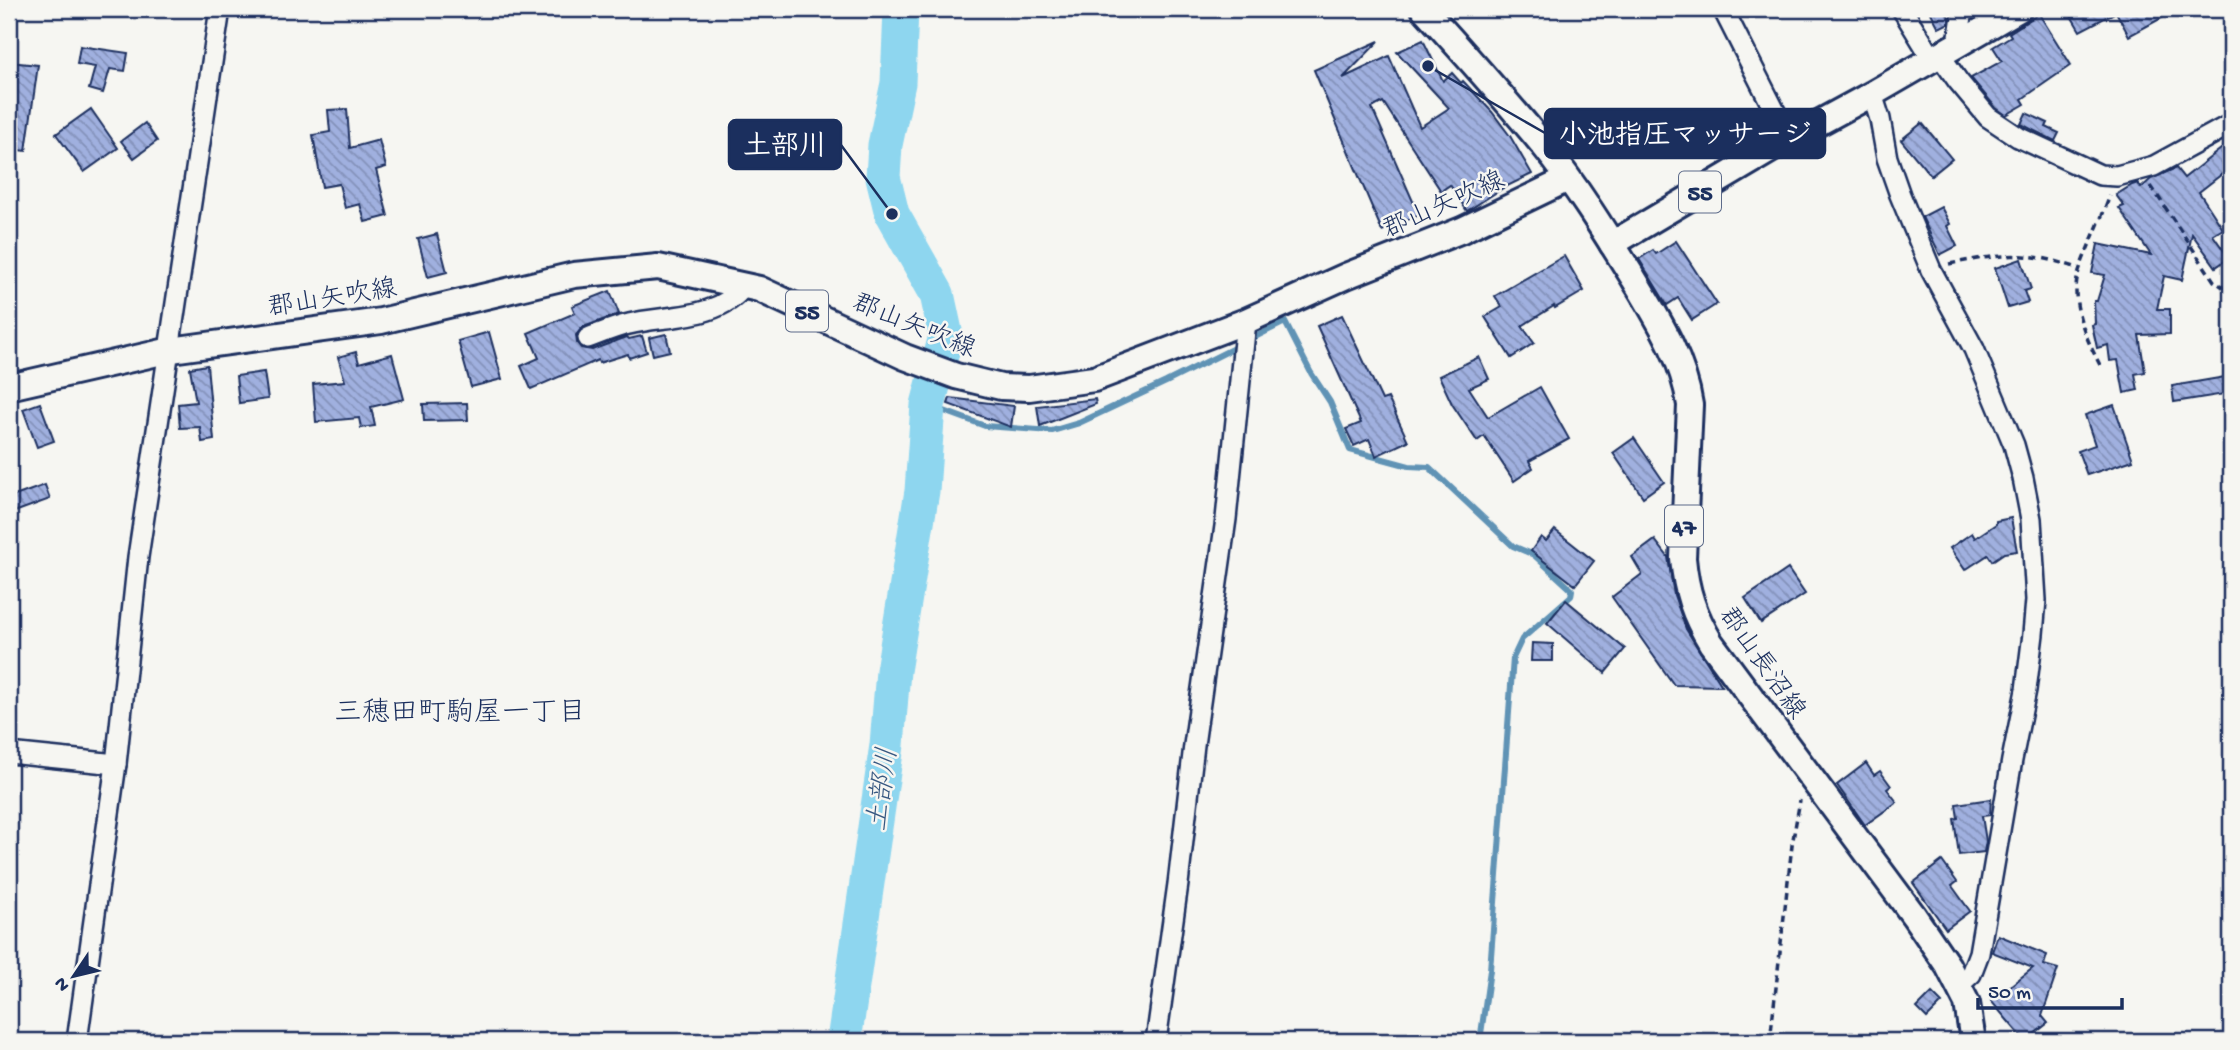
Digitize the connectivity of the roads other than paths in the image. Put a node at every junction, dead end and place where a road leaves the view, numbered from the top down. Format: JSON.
{"nodes":[{"id":1,"x":220,"y":9,"type":"edge"},
{"id":2,"x":1723,"y":9,"type":"edge"},
{"id":3,"x":1902,"y":9,"type":"edge"},
{"id":4,"x":1964,"y":9,"type":"edge"},
{"id":5,"x":2019,"y":9,"type":"edge"},
{"id":6,"x":1429,"y":10,"type":"edge"},
{"id":7,"x":1943,"y":52,"type":"junction"},
{"id":8,"x":1872,"y":94,"type":"junction"},
{"id":9,"x":2231,"y":124,"type":"edge"},
{"id":10,"x":1789,"y":139,"type":"junction"},
{"id":11,"x":1568,"y":179,"type":"junction"},
{"id":12,"x":1612,"y":244,"type":"junction"},
{"id":13,"x":744,"y":286,"type":"junction"},
{"id":14,"x":1246,"y":321,"type":"junction"},
{"id":15,"x":587,"y":338,"type":"dead end"},
{"id":16,"x":171,"y":350,"type":"junction"},
{"id":17,"x":9,"y":387,"type":"edge"},
{"id":18,"x":9,"y":752,"type":"edge"},
{"id":19,"x":116,"y":764,"type":"junction"},
{"id":20,"x":1958,"y":986,"type":"junction"},
{"id":21,"x":77,"y":1041,"type":"edge"},
{"id":22,"x":1156,"y":1041,"type":"edge"},
{"id":23,"x":1973,"y":1041,"type":"edge"}],
"edges":[{"from":1,"to":16,"type":"street"},
{"from":2,"to":10,"type":"street"},
{"from":3,"to":7,"type":"street"},
{"from":4,"to":7,"type":"street"},
{"from":5,"to":7,"type":"main road","number":"55"},
{"from":6,"to":11,"type":"main road","name":"郡山長沼線","number":"47"},
{"from":7,"to":8,"type":"main road","number":"55"},
{"from":7,"to":9,"type":"street"},
{"from":8,"to":10,"type":"main road","number":"55"},
{"from":8,"to":20,"type":"street"},
{"from":10,"to":12,"type":"main road","number":"55"},
{"from":11,"to":12,"type":"main road","name":"郡山長沼線","number":"47"},
{"from":11,"to":14,"type":"main road","name":"郡山矢吹線","number":"55"},
{"from":12,"to":20,"type":"main road","name":"郡山長沼線","number":"47"},
{"from":13,"to":14,"type":"main road","name":"郡山矢吹線","number":"55"},
{"from":13,"to":15,"type":"street"},
{"from":13,"to":16,"type":"main road","name":"郡山矢吹線","number":"55"},
{"from":14,"to":22,"type":"street"},
{"from":16,"to":17,"type":"main road","name":"郡山矢吹線","number":"55"},
{"from":16,"to":19,"type":"street"},
{"from":18,"to":19,"type":"street"},
{"from":19,"to":21,"type":"street"},
{"from":20,"to":23,"type":"main road","name":"郡山長沼線","number":"47"}]}
